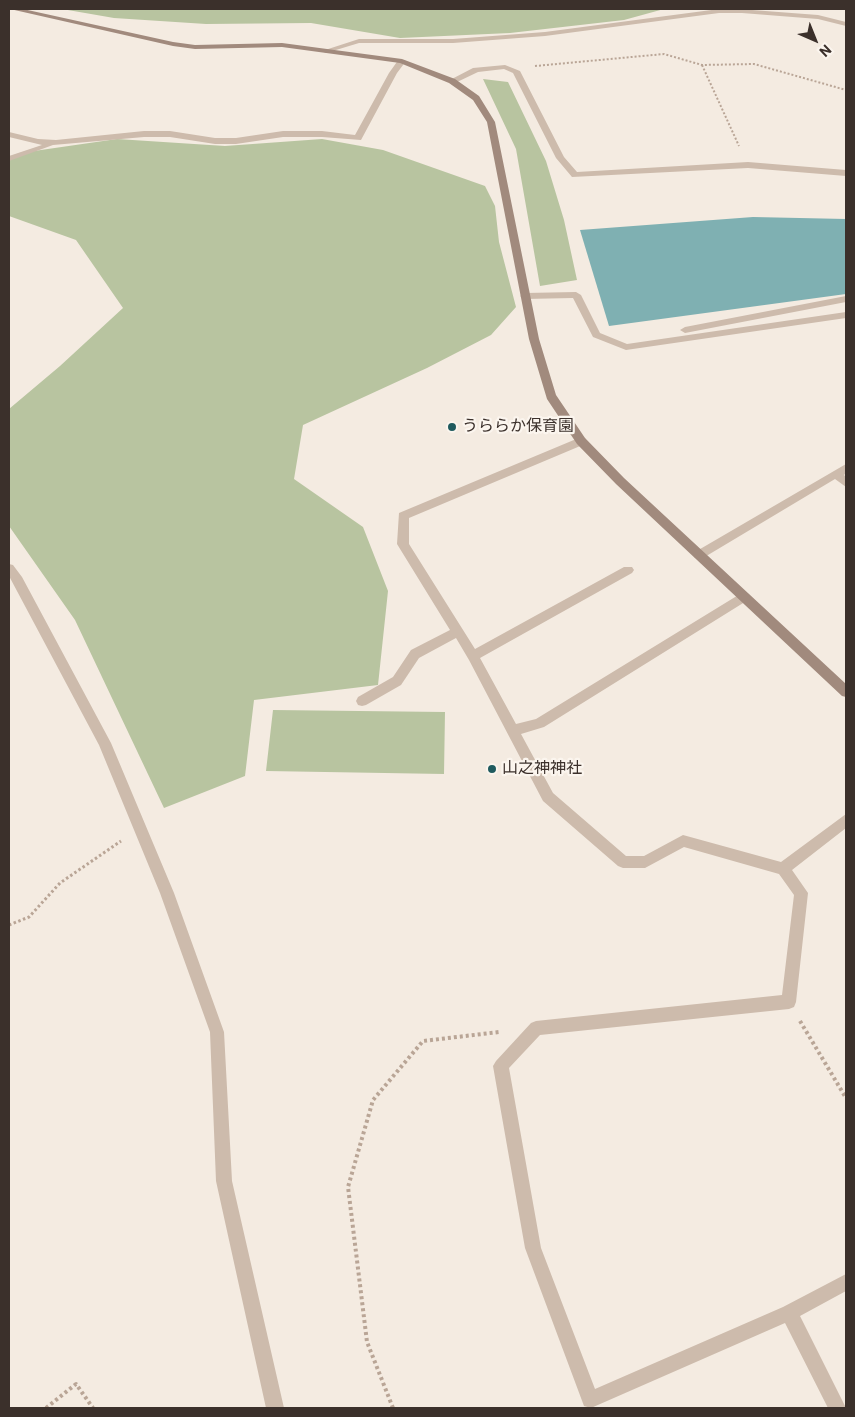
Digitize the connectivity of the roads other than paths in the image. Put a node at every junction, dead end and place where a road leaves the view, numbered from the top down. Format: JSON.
{"nodes":[{"id":1,"x":14,"y":9,"type":"edge"},
{"id":2,"x":846,"y":24,"type":"edge"},
{"id":3,"x":326,"y":51,"type":"junction"},
{"id":4,"x":402,"y":61,"type":"junction"},
{"id":5,"x":452,"y":80,"type":"junction"},
{"id":6,"x":9,"y":136,"type":"edge"},
{"id":7,"x":56,"y":143,"type":"junction"},
{"id":8,"x":9,"y":159,"type":"edge"},
{"id":9,"x":846,"y":174,"type":"edge"},
{"id":10,"x":525,"y":296,"type":"junction"},
{"id":11,"x":846,"y":299,"type":"edge"},
{"id":12,"x":846,"y":314,"type":"edge"},
{"id":13,"x":652,"y":343,"type":"junction"},
{"id":14,"x":581,"y":441,"type":"junction"},
{"id":15,"x":846,"y":468,"type":"edge"},
{"id":16,"x":836,"y":474,"type":"junction"},
{"id":17,"x":846,"y":483,"type":"edge"},
{"id":18,"x":699,"y":555,"type":"junction"},
{"id":19,"x":9,"y":568,"type":"edge"},
{"id":20,"x":628,"y":570,"type":"dead end"},
{"id":21,"x":744,"y":597,"type":"junction"},
{"id":22,"x":459,"y":631,"type":"junction"},
{"id":23,"x":473,"y":656,"type":"junction"},
{"id":24,"x":846,"y":692,"type":"edge"},
{"id":25,"x":362,"y":701,"type":"dead end"},
{"id":26,"x":512,"y":731,"type":"junction"},
{"id":27,"x":846,"y":820,"type":"edge"},
{"id":28,"x":783,"y":868,"type":"junction"},
{"id":29,"x":846,"y":1282,"type":"edge"},
{"id":30,"x":789,"y":1313,"type":"junction"},
{"id":31,"x":275,"y":1408,"type":"edge"},
{"id":32,"x":837,"y":1408,"type":"edge"}],
"edges":[{"from":1,"to":3,"type":"street"},
{"from":2,"to":3,"type":"street"},
{"from":3,"to":4,"type":"street"},
{"from":4,"to":5,"type":"street"},
{"from":4,"to":7,"type":"street"},
{"from":5,"to":9,"type":"street"},
{"from":5,"to":10,"type":"street"},
{"from":6,"to":7,"type":"street"},
{"from":7,"to":8,"type":"street"},
{"from":10,"to":13,"type":"street"},
{"from":10,"to":14,"type":"street"},
{"from":11,"to":13,"type":"street"},
{"from":12,"to":13,"type":"street"},
{"from":14,"to":18,"type":"street"},
{"from":14,"to":22,"type":"street"},
{"from":15,"to":16,"type":"street"},
{"from":16,"to":17,"type":"street"},
{"from":16,"to":18,"type":"street"},
{"from":18,"to":21,"type":"street"},
{"from":19,"to":31,"type":"street"},
{"from":20,"to":23,"type":"street"},
{"from":21,"to":24,"type":"street"},
{"from":21,"to":26,"type":"street"},
{"from":22,"to":23,"type":"street"},
{"from":22,"to":25,"type":"street"},
{"from":23,"to":26,"type":"street"},
{"from":26,"to":28,"type":"street"},
{"from":27,"to":28,"type":"street"},
{"from":28,"to":30,"type":"street"},
{"from":29,"to":30,"type":"street"},
{"from":30,"to":32,"type":"street"}]}
